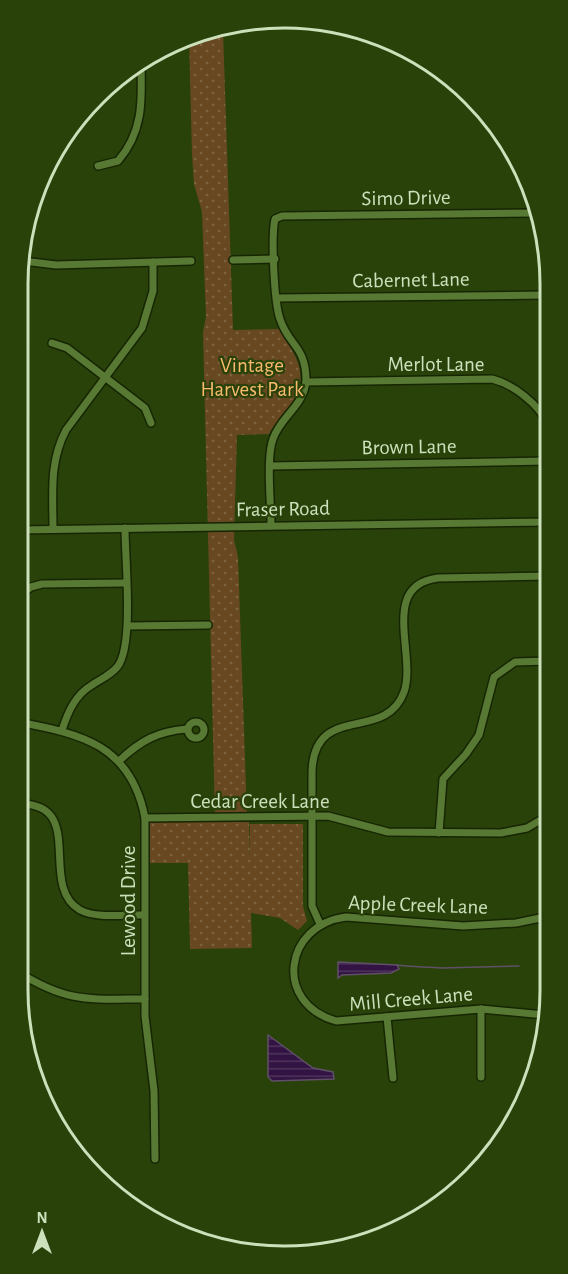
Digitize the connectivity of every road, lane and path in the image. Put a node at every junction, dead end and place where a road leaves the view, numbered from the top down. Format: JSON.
{"nodes":[{"id":1,"x":141,"y":73,"type":"edge"},
{"id":2,"x":98,"y":166,"type":"dead end"},
{"id":3,"x":529,"y":213,"type":"edge"},
{"id":4,"x":275,"y":259,"type":"junction"},
{"id":5,"x":233,"y":260,"type":"dead end"},
{"id":6,"x":191,"y":261,"type":"dead end"},
{"id":7,"x":30,"y":262,"type":"edge"},
{"id":8,"x":153,"y":262,"type":"junction"},
{"id":9,"x":540,"y":295,"type":"edge"},
{"id":10,"x":277,"y":298,"type":"junction"},
{"id":11,"x":52,"y":343,"type":"dead end"},
{"id":12,"x":106,"y":378,"type":"junction"},
{"id":13,"x":306,"y":382,"type":"junction"},
{"id":14,"x":540,"y":414,"type":"edge"},
{"id":15,"x":151,"y":423,"type":"dead end"},
{"id":16,"x":540,"y":461,"type":"edge"},
{"id":17,"x":271,"y":466,"type":"junction"},
{"id":18,"x":540,"y":522,"type":"edge"},
{"id":19,"x":271,"y":525,"type":"junction"},
{"id":20,"x":125,"y":528,"type":"junction"},
{"id":21,"x":53,"y":529,"type":"junction"},
{"id":22,"x":28,"y":530,"type":"edge"},
{"id":23,"x":540,"y":576,"type":"edge"},
{"id":24,"x":126,"y":583,"type":"junction"},
{"id":25,"x":28,"y":589,"type":"edge"},
{"id":26,"x":208,"y":625,"type":"dead end"},
{"id":27,"x":128,"y":626,"type":"junction"},
{"id":28,"x":540,"y":661,"type":"edge"},
{"id":29,"x":28,"y":724,"type":"edge"},
{"id":30,"x":188,"y":729,"type":"dead end"},
{"id":31,"x":62,"y":730,"type":"junction"},
{"id":32,"x":119,"y":761,"type":"junction"},
{"id":33,"x":28,"y":805,"type":"edge"},
{"id":34,"x":312,"y":816,"type":"junction"},
{"id":35,"x":145,"y":818,"type":"junction"},
{"id":36,"x":540,"y":821,"type":"edge"},
{"id":37,"x":439,"y":833,"type":"junction"},
{"id":38,"x":144,"y":915,"type":"junction"},
{"id":39,"x":540,"y":918,"type":"edge"},
{"id":40,"x":320,"y":924,"type":"junction"},
{"id":41,"x":28,"y":978,"type":"edge"},
{"id":42,"x":145,"y":999,"type":"junction"},
{"id":43,"x":481,"y":1009,"type":"junction"},
{"id":44,"x":538,"y":1015,"type":"edge"},
{"id":45,"x":387,"y":1017,"type":"junction"},
{"id":46,"x":481,"y":1077,"type":"dead end"},
{"id":47,"x":393,"y":1078,"type":"dead end"},
{"id":48,"x":155,"y":1158,"type":"dead end"}],
"edges":[{"from":1,"to":2,"type":"street"},
{"from":3,"to":4,"type":"street","name":"Simo Drive"},
{"from":4,"to":5,"type":"street"},
{"from":4,"to":10,"type":"street"},
{"from":6,"to":8,"type":"street"},
{"from":7,"to":8,"type":"street"},
{"from":8,"to":12,"type":"street"},
{"from":9,"to":10,"type":"street","name":"Cabernet Lane"},
{"from":10,"to":13,"type":"street"},
{"from":11,"to":12,"type":"street"},
{"from":12,"to":15,"type":"street"},
{"from":12,"to":21,"type":"street"},
{"from":13,"to":14,"type":"street","name":"Merlot Lane"},
{"from":13,"to":17,"type":"street"},
{"from":16,"to":17,"type":"street","name":"Brown Lane"},
{"from":17,"to":19,"type":"street"},
{"from":18,"to":19,"type":"street","name":"Fraser Road"},
{"from":19,"to":20,"type":"street","name":"Fraser Road"},
{"from":20,"to":21,"type":"street","name":"Fraser Road"},
{"from":20,"to":24,"type":"street"},
{"from":21,"to":22,"type":"street","name":"Fraser Road"},
{"from":23,"to":34,"type":"street"},
{"from":24,"to":25,"type":"street"},
{"from":24,"to":27,"type":"street"},
{"from":26,"to":27,"type":"street"},
{"from":27,"to":31,"type":"street"},
{"from":28,"to":37,"type":"street"},
{"from":29,"to":31,"type":"street","name":"Lewood Drive"},
{"from":30,"to":32,"type":"street"},
{"from":31,"to":32,"type":"street","name":"Lewood Drive"},
{"from":32,"to":35,"type":"street","name":"Lewood Drive"},
{"from":33,"to":38,"type":"street"},
{"from":34,"to":35,"type":"street","name":"Cedar Creek Lane"},
{"from":34,"to":37,"type":"street","name":"Cedar Creek Lane"},
{"from":34,"to":40,"type":"street"},
{"from":35,"to":38,"type":"street","name":"Lewood Drive"},
{"from":36,"to":37,"type":"street","name":"Cedar Creek Lane"},
{"from":38,"to":42,"type":"street","name":"Lewood Drive"},
{"from":39,"to":40,"type":"street","name":"Apple Creek Lane"},
{"from":40,"to":45,"type":"street","name":"Mill Creek Lane"},
{"from":41,"to":42,"type":"street"},
{"from":42,"to":48,"type":"street","name":"Lewood Drive"},
{"from":43,"to":44,"type":"street","name":"Mill Creek Lane"},
{"from":43,"to":45,"type":"street","name":"Mill Creek Lane"},
{"from":43,"to":46,"type":"street"},
{"from":45,"to":47,"type":"street"}]}
